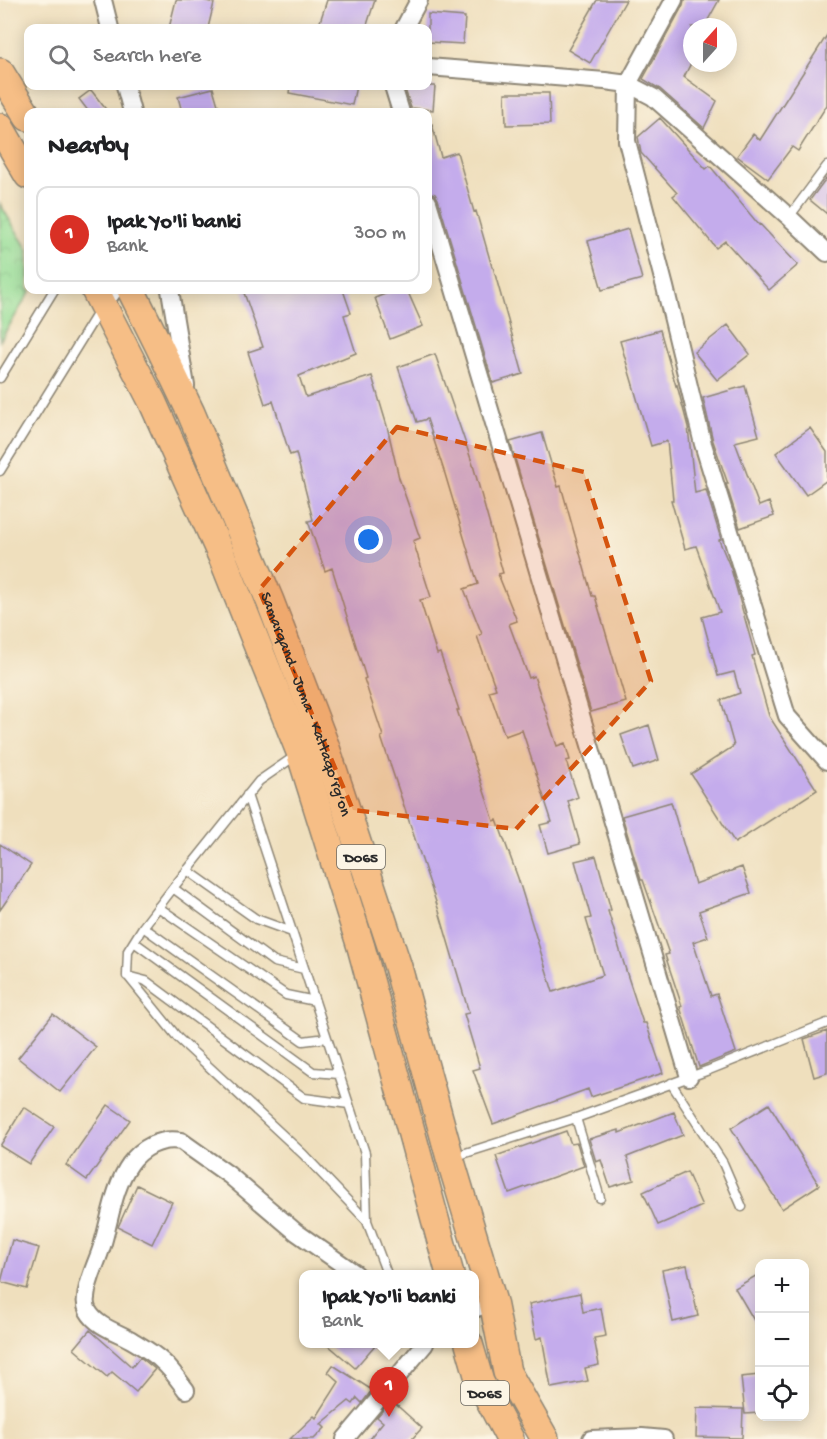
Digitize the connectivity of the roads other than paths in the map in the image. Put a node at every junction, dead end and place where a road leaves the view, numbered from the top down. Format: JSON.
{"nodes":[{"id":1,"x":419,"y":0,"type":"edge"},
{"id":2,"x":674,"y":0,"type":"edge"},
{"id":3,"x":104,"y":1,"type":"edge"},
{"id":4,"x":110,"y":24,"type":"edge"},
{"id":5,"x":406,"y":24,"type":"edge"},
{"id":6,"x":432,"y":67,"type":"edge"},
{"id":7,"x":0,"y":72,"type":"edge"},
{"id":8,"x":628,"y":84,"type":"junction"},
{"id":9,"x":126,"y":90,"type":"edge"},
{"id":10,"x":394,"y":90,"type":"edge"},
{"id":11,"x":131,"y":108,"type":"edge"},
{"id":12,"x":400,"y":108,"type":"edge"},
{"id":13,"x":24,"y":111,"type":"edge"},
{"id":14,"x":0,"y":127,"type":"edge"},
{"id":15,"x":827,"y":166,"type":"edge"},
{"id":16,"x":24,"y":168,"type":"edge"},
{"id":17,"x":432,"y":215,"type":"edge"},
{"id":18,"x":789,"y":217,"type":"junction"},
{"id":19,"x":827,"y":253,"type":"edge"},
{"id":20,"x":52,"y":294,"type":"edge"},
{"id":21,"x":133,"y":294,"type":"edge"},
{"id":22,"x":171,"y":294,"type":"edge"},
{"id":23,"x":104,"y":295,"type":"edge"},
{"id":24,"x":0,"y":378,"type":"edge"},
{"id":25,"x":191,"y":413,"type":"junction"},
{"id":26,"x":0,"y":471,"type":"edge"},
{"id":27,"x":300,"y":752,"type":"junction"},
{"id":28,"x":827,"y":761,"type":"edge"},
{"id":29,"x":247,"y":795,"type":"junction"},
{"id":30,"x":187,"y":870,"type":"junction"},
{"id":31,"x":173,"y":888,"type":"junction"},
{"id":32,"x":158,"y":907,"type":"junction"},
{"id":33,"x":143,"y":927,"type":"junction"},
{"id":34,"x":292,"y":932,"type":"junction"},
{"id":35,"x":134,"y":942,"type":"junction"},
{"id":36,"x":304,"y":969,"type":"junction"},
{"id":37,"x":127,"y":975,"type":"junction"},
{"id":38,"x":315,"y":1001,"type":"junction"},
{"id":39,"x":827,"y":1023,"type":"edge"},
{"id":40,"x":327,"y":1038,"type":"junction"},
{"id":41,"x":339,"y":1074,"type":"junction"},
{"id":42,"x":689,"y":1077,"type":"junction"},
{"id":43,"x":671,"y":1083,"type":"junction"},
{"id":44,"x":349,"y":1104,"type":"junction"},
{"id":45,"x":576,"y":1118,"type":"junction"},
{"id":46,"x":450,"y":1158,"type":"junction"},
{"id":47,"x":600,"y":1198,"type":"dead end"},
{"id":48,"x":742,"y":1207,"type":"dead end"},
{"id":49,"x":367,"y":1221,"type":"junction"},
{"id":50,"x":350,"y":1270,"type":"edge"},
{"id":51,"x":385,"y":1270,"type":"edge"},
{"id":52,"x":449,"y":1270,"type":"edge"},
{"id":53,"x":475,"y":1270,"type":"edge"},
{"id":54,"x":479,"y":1287,"type":"edge"},
{"id":55,"x":483,"y":1305,"type":"edge"},
{"id":56,"x":422,"y":1348,"type":"edge"},
{"id":57,"x":470,"y":1348,"type":"edge"},
{"id":58,"x":186,"y":1390,"type":"dead end"},
{"id":59,"x":345,"y":1439,"type":"edge"},
{"id":60,"x":510,"y":1439,"type":"edge"},
{"id":61,"x":545,"y":1439,"type":"edge"},
{"id":62,"x":591,"y":1439,"type":"edge"},
{"id":63,"x":664,"y":1439,"type":"edge"}],
"edges":[{"from":1,"to":5,"type":"street"},
{"from":2,"to":8,"type":"street"},
{"from":3,"to":4,"type":"street"},
{"from":6,"to":8,"type":"street"},
{"from":7,"to":13,"type":"main road"},
{"from":8,"to":18,"type":"street"},
{"from":8,"to":28,"type":"street"},
{"from":9,"to":11,"type":"street"},
{"from":10,"to":12,"type":"street"},
{"from":14,"to":16,"type":"main road"},
{"from":15,"to":18,"type":"lane"},
{"from":17,"to":42,"type":"street"},
{"from":18,"to":19,"type":"street"},
{"from":20,"to":24,"type":"lane"},
{"from":21,"to":25,"type":"main road","name":"Samarqand - Juma - Kattaqo‘rg‘on","number":"D065"},
{"from":22,"to":25,"type":"street"},
{"from":23,"to":26,"type":"lane"},
{"from":23,"to":27,"type":"main road","name":"Samarqand - Juma - Kattaqo‘rg‘on","number":"D065"},
{"from":25,"to":46,"type":"main road","name":"Samarqand - Juma - Kattaqo‘rg‘on","number":"D065"},
{"from":27,"to":29,"type":"lane"},
{"from":27,"to":52,"type":"main road","name":"Samarqand - Juma - Kattaqo‘rg‘on","number":"D065"},
{"from":29,"to":30,"type":"lane"},
{"from":29,"to":34,"type":"lane"},
{"from":30,"to":31,"type":"lane"},
{"from":30,"to":34,"type":"lane"},
{"from":31,"to":32,"type":"lane"},
{"from":31,"to":36,"type":"lane"},
{"from":32,"to":33,"type":"lane"},
{"from":32,"to":38,"type":"lane"},
{"from":33,"to":35,"type":"lane"},
{"from":33,"to":40,"type":"lane"},
{"from":34,"to":36,"type":"lane"},
{"from":35,"to":37,"type":"lane"},
{"from":35,"to":41,"type":"lane"},
{"from":36,"to":38,"type":"lane"},
{"from":37,"to":44,"type":"lane"},
{"from":37,"to":49,"type":"lane"},
{"from":38,"to":40,"type":"lane"},
{"from":39,"to":42,"type":"lane"},
{"from":40,"to":41,"type":"lane"},
{"from":41,"to":44,"type":"lane"},
{"from":42,"to":43,"type":"lane"},
{"from":43,"to":45,"type":"lane"},
{"from":43,"to":48,"type":"lane"},
{"from":44,"to":49,"type":"lane"},
{"from":45,"to":46,"type":"lane"},
{"from":45,"to":47,"type":"lane"},
{"from":46,"to":53,"type":"main road","name":"Samarqand - Juma - Kattaqo‘rg‘on","number":"D065"},
{"from":49,"to":51,"type":"lane"},
{"from":50,"to":58,"type":"street"},
{"from":54,"to":55,"type":"main road","name":"Samarqand - Juma - Kattaqo‘rg‘on","number":"D065"},
{"from":55,"to":61,"type":"main road","name":"Samarqand - Juma - Kattaqo‘rg‘on","number":"D065"},
{"from":56,"to":59,"type":"street"},
{"from":57,"to":60,"type":"main road","number":"D065"},
{"from":62,"to":63,"type":"street"}]}
